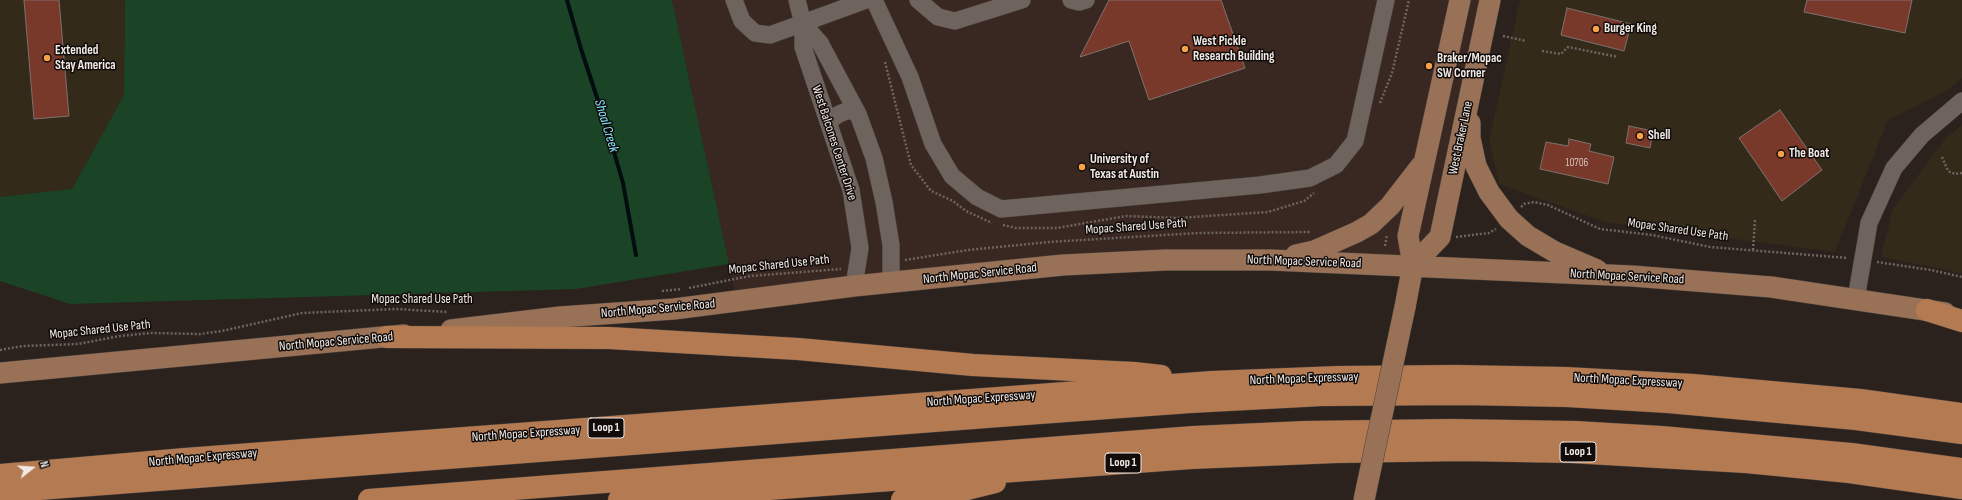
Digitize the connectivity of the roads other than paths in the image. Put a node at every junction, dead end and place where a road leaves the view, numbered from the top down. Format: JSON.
{"nodes":[{"id":1,"x":734,"y":0,"type":"edge"},
{"id":2,"x":797,"y":0,"type":"edge"},
{"id":3,"x":866,"y":0,"type":"edge"},
{"id":4,"x":874,"y":0,"type":"edge"},
{"id":5,"x":918,"y":0,"type":"edge"},
{"id":6,"x":1022,"y":0,"type":"edge"},
{"id":7,"x":1071,"y":0,"type":"edge"},
{"id":8,"x":1086,"y":0,"type":"edge"},
{"id":9,"x":1386,"y":0,"type":"edge"},
{"id":10,"x":1460,"y":0,"type":"edge"},
{"id":11,"x":1489,"y":1,"type":"edge"},
{"id":12,"x":803,"y":24,"type":"junction"},
{"id":13,"x":1470,"y":96,"type":"junction"},
{"id":14,"x":1962,"y":101,"type":"edge"},
{"id":15,"x":858,"y":114,"type":"junction"},
{"id":16,"x":828,"y":122,"type":"junction"},
{"id":17,"x":1424,"y":162,"type":"junction"},
{"id":18,"x":1271,"y":260,"type":"junction"},
{"id":19,"x":1413,"y":265,"type":"junction"},
{"id":20,"x":1609,"y":276,"type":"junction"},
{"id":21,"x":850,"y":278,"type":"junction"},
{"id":22,"x":892,"y":283,"type":"junction"},
{"id":23,"x":1856,"y":299,"type":"junction"},
{"id":24,"x":1927,"y":310,"type":"junction"},
{"id":25,"x":1962,"y":315,"type":"edge"},
{"id":26,"x":1962,"y":321,"type":"edge"},
{"id":27,"x":388,"y":337,"type":"junction"},
{"id":28,"x":0,"y":363,"type":"edge"},
{"id":29,"x":23,"y":370,"type":"junction"},
{"id":30,"x":0,"y":373,"type":"edge"},
{"id":31,"x":1212,"y":382,"type":"junction"},
{"id":32,"x":1962,"y":414,"type":"edge"},
{"id":33,"x":1962,"y":433,"type":"edge"},
{"id":34,"x":1054,"y":468,"type":"junction"},
{"id":35,"x":1962,"y":469,"type":"edge"},
{"id":36,"x":0,"y":475,"type":"edge"},
{"id":37,"x":1962,"y":488,"type":"edge"},
{"id":38,"x":0,"y":492,"type":"edge"},
{"id":39,"x":369,"y":500,"type":"edge"},
{"id":40,"x":619,"y":500,"type":"edge"},
{"id":41,"x":902,"y":500,"type":"edge"},
{"id":42,"x":1364,"y":500,"type":"edge"}],
"edges":[{"from":1,"to":12,"type":"street"},
{"from":2,"to":12,"type":"street","name":"West Balcones Center Drive"},
{"from":3,"to":12,"type":"street"},
{"from":4,"to":9,"type":"street"},
{"from":5,"to":6,"type":"street"},
{"from":7,"to":8,"type":"street"},
{"from":10,"to":17,"type":"main road"},
{"from":11,"to":13,"type":"main road","name":"West Braker Lane"},
{"from":12,"to":15,"type":"street","name":"West Balcones Center Drive"},
{"from":12,"to":16,"type":"street","name":"West Balcones Center Drive"},
{"from":13,"to":19,"type":"main road","name":"West Braker Lane"},
{"from":13,"to":20,"type":"main road"},
{"from":14,"to":23,"type":"street"},
{"from":15,"to":16,"type":"street"},
{"from":15,"to":22,"type":"street","name":"West Balcones Center Drive"},
{"from":16,"to":21,"type":"street","name":"West Balcones Center Drive"},
{"from":17,"to":18,"type":"main road"},
{"from":17,"to":19,"type":"main road"},
{"from":18,"to":19,"type":"main road","name":"North Mopac Service Road"},
{"from":18,"to":22,"type":"main road","name":"North Mopac Service Road"},
{"from":19,"to":20,"type":"main road","name":"North Mopac Service Road"},
{"from":19,"to":42,"type":"main road","bridge":true},
{"from":20,"to":23,"type":"main road","name":"North Mopac Service Road"},
{"from":21,"to":22,"type":"main road","name":"North Mopac Service Road"},
{"from":21,"to":27,"type":"main road","name":"North Mopac Service Road"},
{"from":23,"to":24,"type":"main road","name":"North Mopac Service Road"},
{"from":24,"to":25,"type":"main road","name":"North Mopac Service Road"},
{"from":24,"to":26,"type":"highway"},
{"from":27,"to":29,"type":"main road","name":"North Mopac Service Road"},
{"from":27,"to":31,"type":"highway"},
{"from":28,"to":29,"type":"main road"},
{"from":29,"to":30,"type":"main road","name":"North Mopac Service Road"},
{"from":31,"to":32,"type":"highway","name":"North Mopac Expressway","number":"Loop 1"},
{"from":31,"to":36,"type":"highway","name":"North Mopac Expressway","number":"Loop 1"},
{"from":33,"to":38,"type":"highway"},
{"from":34,"to":37,"type":"highway","number":"Loop 1"},
{"from":34,"to":40,"type":"highway","number":"Loop 1"},
{"from":34,"to":41,"type":"highway"},
{"from":35,"to":39,"type":"highway"}]}
